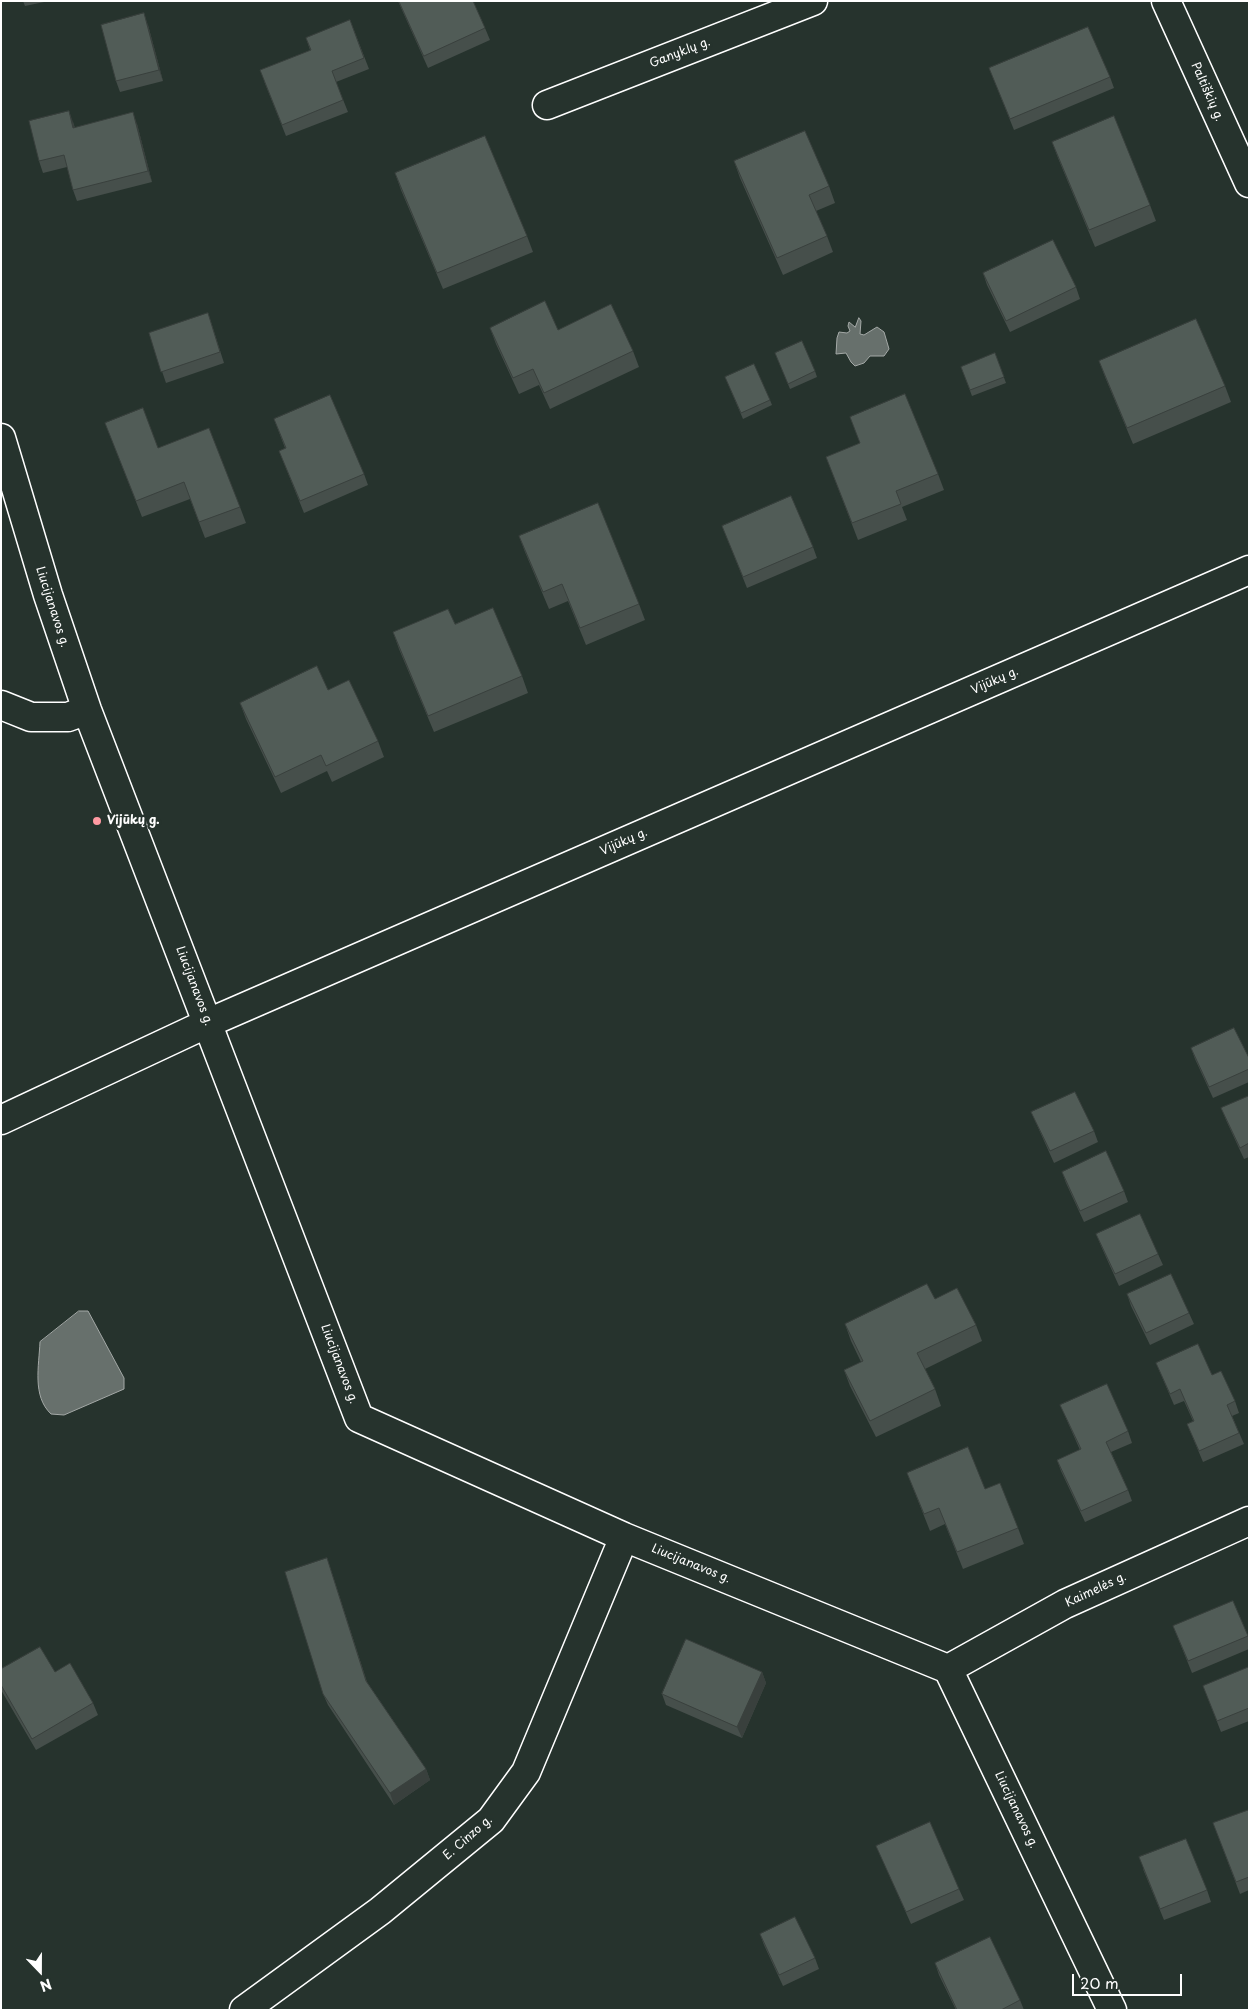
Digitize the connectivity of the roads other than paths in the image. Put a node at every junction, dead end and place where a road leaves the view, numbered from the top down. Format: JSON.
{"nodes":[{"id":1,"x":813,"y":1,"type":"edge"},
{"id":2,"x":1166,"y":1,"type":"edge"},
{"id":3,"x":547,"y":105,"type":"dead end"},
{"id":4,"x":1249,"y":183,"type":"edge"},
{"id":5,"x":1,"y":438,"type":"edge"},
{"id":6,"x":1249,"y":570,"type":"edge"},
{"id":7,"x":1,"y":705,"type":"edge"},
{"id":8,"x":87,"y":710,"type":"junction"},
{"id":9,"x":208,"y":1023,"type":"junction"},
{"id":10,"x":1,"y":1120,"type":"edge"},
{"id":11,"x":1249,"y":1521,"type":"edge"},
{"id":12,"x":624,"y":1537,"type":"junction"},
{"id":13,"x":948,"y":1669,"type":"junction"},
{"id":14,"x":244,"y":2010,"type":"edge"},
{"id":15,"x":1112,"y":2010,"type":"edge"}],
"edges":[{"from":1,"to":3,"type":"street","name":"Ganyklų g."},
{"from":2,"to":4,"type":"street","name":"Paltiškių g."},
{"from":5,"to":8,"type":"street","name":"Liucijanavos g."},
{"from":6,"to":9,"type":"street","name":"Vijūkų g."},
{"from":7,"to":8,"type":"street"},
{"from":8,"to":9,"type":"street","name":"Liucijanavos g."},
{"from":9,"to":10,"type":"street","name":"Vijūkų g."},
{"from":9,"to":12,"type":"street","name":"Liucijanavos g."},
{"from":11,"to":13,"type":"street","name":"Kaimelės g."},
{"from":12,"to":13,"type":"street","name":"Liucijanavos g."},
{"from":12,"to":14,"type":"street","name":"E. Cinzo g."},
{"from":13,"to":15,"type":"street","name":"Liucijanavos g."}]}
